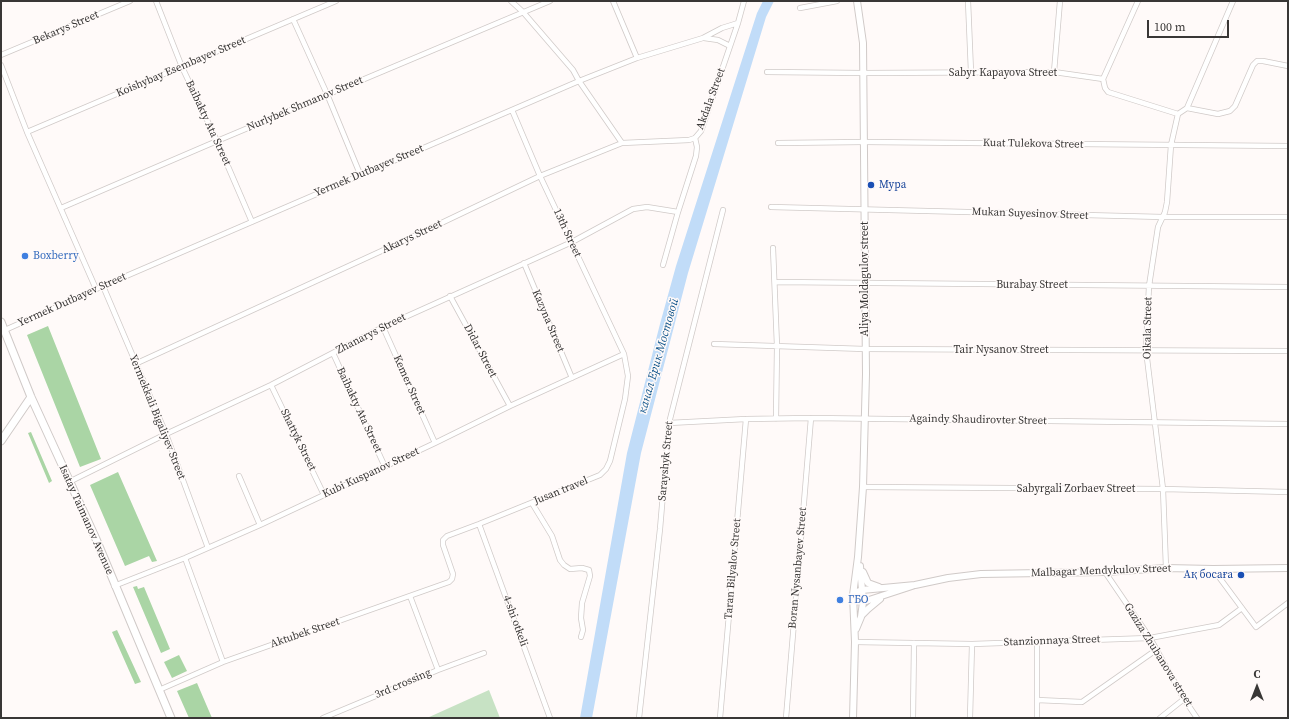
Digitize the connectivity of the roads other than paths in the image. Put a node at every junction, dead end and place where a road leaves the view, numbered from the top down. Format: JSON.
{"nodes":[{"id":1,"x":130,"y":1,"type":"edge"},
{"id":2,"x":156,"y":1,"type":"edge"},
{"id":3,"x":336,"y":1,"type":"edge"},
{"id":4,"x":511,"y":1,"type":"edge"},
{"id":5,"x":550,"y":1,"type":"edge"},
{"id":6,"x":613,"y":1,"type":"edge"},
{"id":7,"x":744,"y":1,"type":"edge"},
{"id":8,"x":837,"y":1,"type":"edge"},
{"id":9,"x":857,"y":1,"type":"edge"},
{"id":10,"x":968,"y":1,"type":"edge"},
{"id":11,"x":1060,"y":1,"type":"edge"},
{"id":12,"x":1138,"y":1,"type":"edge"},
{"id":13,"x":1233,"y":1,"type":"edge"},
{"id":14,"x":800,"y":8,"type":"dead end"},
{"id":15,"x":523,"y":12,"type":"junction"},
{"id":16,"x":293,"y":19,"type":"junction"},
{"id":17,"x":738,"y":23,"type":"junction"},
{"id":18,"x":703,"y":38,"type":"junction"},
{"id":19,"x":730,"y":46,"type":"junction"},
{"id":20,"x":1,"y":55,"type":"edge"},
{"id":21,"x":637,"y":58,"type":"junction"},
{"id":22,"x":1,"y":65,"type":"edge"},
{"id":23,"x":182,"y":66,"type":"junction"},
{"id":24,"x":1288,"y":66,"type":"edge"},
{"id":25,"x":767,"y":72,"type":"dead end"},
{"id":26,"x":971,"y":72,"type":"junction"},
{"id":27,"x":1054,"y":72,"type":"junction"},
{"id":28,"x":863,"y":74,"type":"junction"},
{"id":29,"x":1103,"y":79,"type":"junction"},
{"id":30,"x":579,"y":81,"type":"junction"},
{"id":31,"x":327,"y":94,"type":"junction"},
{"id":32,"x":1187,"y":108,"type":"junction"},
{"id":33,"x":512,"y":110,"type":"junction"},
{"id":34,"x":1178,"y":114,"type":"junction"},
{"id":35,"x":27,"y":132,"type":"junction"},
{"id":36,"x":695,"y":138,"type":"junction"},
{"id":37,"x":217,"y":141,"type":"junction"},
{"id":38,"x":864,"y":142,"type":"junction"},
{"id":39,"x":622,"y":143,"type":"junction"},
{"id":40,"x":778,"y":143,"type":"dead end"},
{"id":41,"x":1171,"y":145,"type":"junction"},
{"id":42,"x":1288,"y":146,"type":"edge"},
{"id":43,"x":360,"y":174,"type":"junction"},
{"id":44,"x":540,"y":176,"type":"junction"},
{"id":45,"x":771,"y":207,"type":"dead end"},
{"id":46,"x":61,"y":208,"type":"junction"},
{"id":47,"x":865,"y":209,"type":"junction"},
{"id":48,"x":723,"y":210,"type":"dead end"},
{"id":49,"x":678,"y":212,"type":"junction"},
{"id":50,"x":1288,"y":216,"type":"edge"},
{"id":51,"x":1163,"y":217,"type":"junction"},
{"id":52,"x":252,"y":222,"type":"junction"},
{"id":53,"x":572,"y":242,"type":"junction"},
{"id":54,"x":773,"y":248,"type":"dead end"},
{"id":55,"x":524,"y":263,"type":"junction"},
{"id":56,"x":663,"y":265,"type":"dead end"},
{"id":57,"x":776,"y":282,"type":"junction"},
{"id":58,"x":865,"y":283,"type":"junction"},
{"id":59,"x":103,"y":286,"type":"junction"},
{"id":60,"x":1149,"y":286,"type":"junction"},
{"id":61,"x":1288,"y":286,"type":"edge"},
{"id":62,"x":96,"y":289,"type":"junction"},
{"id":63,"x":450,"y":296,"type":"junction"},
{"id":64,"x":1,"y":322,"type":"edge"},
{"id":65,"x":383,"y":327,"type":"junction"},
{"id":66,"x":5,"y":330,"type":"junction"},
{"id":67,"x":714,"y":344,"type":"dead end"},
{"id":68,"x":777,"y":346,"type":"junction"},
{"id":69,"x":865,"y":349,"type":"junction"},
{"id":70,"x":1146,"y":350,"type":"junction"},
{"id":71,"x":1288,"y":351,"type":"edge"},
{"id":72,"x":332,"y":353,"type":"junction"},
{"id":73,"x":624,"y":354,"type":"junction"},
{"id":74,"x":136,"y":364,"type":"junction"},
{"id":75,"x":572,"y":378,"type":"junction"},
{"id":76,"x":271,"y":385,"type":"junction"},
{"id":77,"x":31,"y":397,"type":"junction"},
{"id":78,"x":510,"y":406,"type":"junction"},
{"id":79,"x":811,"y":418,"type":"junction"},
{"id":80,"x":746,"y":419,"type":"junction"},
{"id":81,"x":776,"y":419,"type":"junction"},
{"id":82,"x":865,"y":419,"type":"junction"},
{"id":83,"x":1154,"y":422,"type":"junction"},
{"id":84,"x":668,"y":423,"type":"junction"},
{"id":85,"x":1288,"y":424,"type":"edge"},
{"id":86,"x":166,"y":434,"type":"junction"},
{"id":87,"x":1,"y":441,"type":"edge"},
{"id":88,"x":435,"y":443,"type":"junction"},
{"id":89,"x":385,"y":467,"type":"junction"},
{"id":90,"x":239,"y":476,"type":"dead end"},
{"id":91,"x":69,"y":482,"type":"junction"},
{"id":92,"x":863,"y":487,"type":"junction"},
{"id":93,"x":1163,"y":489,"type":"junction"},
{"id":94,"x":1288,"y":492,"type":"edge"},
{"id":95,"x":324,"y":495,"type":"junction"},
{"id":96,"x":532,"y":503,"type":"junction"},
{"id":97,"x":479,"y":524,"type":"junction"},
{"id":98,"x":260,"y":525,"type":"junction"},
{"id":99,"x":208,"y":548,"type":"junction"},
{"id":100,"x":858,"y":557,"type":"junction"},
{"id":101,"x":185,"y":558,"type":"junction"},
{"id":102,"x":1166,"y":568,"type":"junction"},
{"id":103,"x":1288,"y":568,"type":"edge"},
{"id":104,"x":1214,"y":570,"type":"junction"},
{"id":105,"x":1105,"y":572,"type":"junction"},
{"id":106,"x":452,"y":579,"type":"joint"},
{"id":107,"x":915,"y":585,"type":"junction"},
{"id":108,"x":114,"y":586,"type":"junction"},
{"id":109,"x":884,"y":588,"type":"junction"},
{"id":110,"x":862,"y":590,"type":"junction"},
{"id":111,"x":853,"y":595,"type":"junction"},
{"id":112,"x":410,"y":596,"type":"junction"},
{"id":113,"x":884,"y":596,"type":"junction"},
{"id":114,"x":863,"y":602,"type":"junction"},
{"id":115,"x":1288,"y":603,"type":"edge"},
{"id":116,"x":1242,"y":608,"type":"junction"},
{"id":117,"x":861,"y":616,"type":"junction"},
{"id":118,"x":855,"y":633,"type":"junction"},
{"id":119,"x":581,"y":636,"type":"dead end"},
{"id":120,"x":1150,"y":638,"type":"junction"},
{"id":121,"x":1037,"y":641,"type":"junction"},
{"id":122,"x":855,"y":642,"type":"junction"},
{"id":123,"x":914,"y":643,"type":"junction"},
{"id":124,"x":972,"y":644,"type":"junction"},
{"id":125,"x":1156,"y":650,"type":"junction"},
{"id":126,"x":484,"y":653,"type":"dead end"},
{"id":127,"x":223,"y":662,"type":"junction"},
{"id":128,"x":438,"y":670,"type":"junction"},
{"id":129,"x":160,"y":690,"type":"junction"},
{"id":130,"x":1184,"y":699,"type":"junction"},
{"id":131,"x":1037,"y":700,"type":"junction"},
{"id":132,"x":171,"y":718,"type":"edge"},
{"id":133,"x":323,"y":718,"type":"edge"},
{"id":134,"x":550,"y":718,"type":"edge"},
{"id":135,"x":639,"y":718,"type":"edge"},
{"id":136,"x":720,"y":718,"type":"edge"},
{"id":137,"x":786,"y":718,"type":"edge"},
{"id":138,"x":853,"y":718,"type":"edge"},
{"id":139,"x":913,"y":718,"type":"edge"},
{"id":140,"x":970,"y":718,"type":"edge"},
{"id":141,"x":1037,"y":718,"type":"edge"},
{"id":142,"x":1160,"y":718,"type":"edge"},
{"id":143,"x":1197,"y":718,"type":"edge"}],
"edges":[{"from":1,"to":20,"type":"street","name":"Bekarys Street"},
{"from":2,"to":23,"type":"street","name":"Baibakty Ata Street"},
{"from":3,"to":16,"type":"street","name":"Koishybay Esembayev Street"},
{"from":4,"to":15,"type":"street"},
{"from":5,"to":15,"type":"street","name":"Nurlybek Shmanov Street"},
{"from":6,"to":21,"type":"street"},
{"from":7,"to":17,"type":"street","name":"Akdala Street"},
{"from":8,"to":14,"type":"street"},
{"from":9,"to":28,"type":"main road","name":"Aliya Moldagulov street"},
{"from":10,"to":26,"type":"street"},
{"from":11,"to":27,"type":"street"},
{"from":12,"to":29,"type":"street"},
{"from":13,"to":32,"type":"street"},
{"from":15,"to":30,"type":"street"},
{"from":15,"to":31,"type":"street","name":"Nurlybek Shmanov Street"},
{"from":16,"to":23,"type":"street","name":"Koishybay Esembayev Street"},
{"from":16,"to":31,"type":"street"},
{"from":17,"to":18,"type":"street","name":"Yermek Dutbayev Street"},
{"from":17,"to":19,"type":"street","name":"Akdala Street"},
{"from":18,"to":19,"type":"street"},
{"from":18,"to":21,"type":"street","name":"Yermek Dutbayev Street"},
{"from":19,"to":36,"type":"street","name":"Akdala Street"},
{"from":21,"to":30,"type":"street","name":"Yermek Dutbayev Street"},
{"from":22,"to":35,"type":"street"},
{"from":23,"to":35,"type":"street","name":"Koishybay Esembayev Street"},
{"from":23,"to":37,"type":"street","name":"Baibakty Ata Street"},
{"from":24,"to":32,"type":"street"},
{"from":25,"to":28,"type":"street","name":"Sabyr Kapayova Street"},
{"from":26,"to":27,"type":"street","name":"Sabyr Kapayova Street"},
{"from":26,"to":28,"type":"street","name":"Sabyr Kapayova Street"},
{"from":27,"to":29,"type":"street","name":"Sabyr Kapayova Street"},
{"from":28,"to":38,"type":"main road","name":"Aliya Moldagulov street"},
{"from":29,"to":34,"type":"street"},
{"from":30,"to":33,"type":"street","name":"Yermek Dutbayev Street"},
{"from":30,"to":39,"type":"street"},
{"from":31,"to":37,"type":"street","name":"Nurlybek Shmanov Street"},
{"from":31,"to":43,"type":"street"},
{"from":32,"to":34,"type":"street"},
{"from":33,"to":43,"type":"street","name":"Yermek Dutbayev Street"},
{"from":33,"to":44,"type":"street","name":"13th Street"},
{"from":34,"to":41,"type":"street","name":"Oikala Street"},
{"from":35,"to":46,"type":"street"},
{"from":36,"to":39,"type":"street","name":"Akarys Street"},
{"from":36,"to":49,"type":"street","name":"Akdala Street"},
{"from":37,"to":46,"type":"street","name":"Nurlybek Shmanov Street"},
{"from":37,"to":52,"type":"street","name":"Baibakty Ata Street"},
{"from":38,"to":40,"type":"street","name":"Kuat Tulekova Street"},
{"from":38,"to":41,"type":"street","name":"Kuat Tulekova Street"},
{"from":38,"to":47,"type":"main road","name":"Aliya Moldagulov street"},
{"from":39,"to":44,"type":"street","name":"Akarys Street"},
{"from":41,"to":42,"type":"street","name":"Kuat Tulekova Street"},
{"from":41,"to":51,"type":"street","name":"Oikala Street"},
{"from":43,"to":52,"type":"street","name":"Yermek Dutbayev Street"},
{"from":44,"to":53,"type":"street","name":"13th Street"},
{"from":44,"to":74,"type":"street","name":"Akarys Street"},
{"from":45,"to":47,"type":"street","name":"Mukan Suyesinov Street"},
{"from":46,"to":62,"type":"street"},
{"from":47,"to":51,"type":"street","name":"Mukan Suyesinov Street"},
{"from":47,"to":58,"type":"main road","name":"Aliya Moldagulov street"},
{"from":48,"to":84,"type":"street","name":"Sarayshyk Street"},
{"from":49,"to":53,"type":"street","name":"Zhanarys Street"},
{"from":49,"to":56,"type":"street","name":"Akdala Street"},
{"from":50,"to":51,"type":"street","name":"Mukan Suyesinov Street"},
{"from":51,"to":60,"type":"street","name":"Oikala Street"},
{"from":52,"to":59,"type":"street","name":"Yermek Dutbayev Street"},
{"from":53,"to":55,"type":"street","name":"Zhanarys Street"},
{"from":53,"to":73,"type":"street","name":"13th Street"},
{"from":54,"to":57,"type":"street"},
{"from":55,"to":63,"type":"street","name":"Zhanarys Street"},
{"from":55,"to":75,"type":"street","name":"Kazyna Street"},
{"from":57,"to":58,"type":"street","name":"Burabay Street"},
{"from":57,"to":68,"type":"street"},
{"from":58,"to":60,"type":"street","name":"Burabay Street"},
{"from":58,"to":69,"type":"main road","name":"Aliya Moldagulov street"},
{"from":59,"to":62,"type":"street","name":"Yermek Dutbayev Street"},
{"from":59,"to":74,"type":"street","name":"Yermekkali Bigaliyev Street"},
{"from":60,"to":61,"type":"street","name":"Burabay Street"},
{"from":60,"to":70,"type":"street","name":"Oikala Street"},
{"from":62,"to":66,"type":"street","name":"Yermek Dutbayev Street"},
{"from":63,"to":65,"type":"street","name":"Zhanarys Street"},
{"from":63,"to":78,"type":"street","name":"Didar Street"},
{"from":64,"to":66,"type":"main road","name":"Isatay Taimanov Avenue"},
{"from":65,"to":72,"type":"street","name":"Zhanarys Street"},
{"from":65,"to":88,"type":"street","name":"Kemer Street"},
{"from":66,"to":77,"type":"main road","name":"Isatay Taimanov Avenue"},
{"from":67,"to":68,"type":"street","name":"Tair Nysanov Street"},
{"from":68,"to":69,"type":"street","name":"Tair Nysanov Street"},
{"from":68,"to":81,"type":"street"},
{"from":69,"to":70,"type":"street","name":"Tair Nysanov Street"},
{"from":69,"to":82,"type":"main road","name":"Aliya Moldagulov street"},
{"from":70,"to":71,"type":"street","name":"Tair Nysanov Street"},
{"from":70,"to":83,"type":"street","name":"Oikala Street"},
{"from":72,"to":76,"type":"street","name":"Zhanarys Street"},
{"from":72,"to":89,"type":"street","name":"Baibakty Ata Street"},
{"from":73,"to":75,"type":"street","name":"Kubi Kuspanov Street"},
{"from":73,"to":96,"type":"street","name":"Jusan travel"},
{"from":74,"to":86,"type":"street","name":"Yermekkali Bigaliyev Street"},
{"from":75,"to":78,"type":"street","name":"Kubi Kuspanov Street"},
{"from":76,"to":86,"type":"street","name":"Zhanarys Street"},
{"from":76,"to":95,"type":"street","name":"Shattyk Street"},
{"from":77,"to":87,"type":"main road"},
{"from":77,"to":91,"type":"main road","name":"Isatay Taimanov Avenue"},
{"from":78,"to":88,"type":"street","name":"Kubi Kuspanov Street"},
{"from":79,"to":81,"type":"street","name":"Againdy Shaudirovter Street"},
{"from":79,"to":82,"type":"street","name":"Againdy Shaudirovter Street"},
{"from":79,"to":137,"type":"street","name":"Boran Nysanbayev Street"},
{"from":80,"to":81,"type":"street","name":"Againdy Shaudirovter Street"},
{"from":80,"to":84,"type":"street","name":"Againdy Shaudirovter Street"},
{"from":80,"to":136,"type":"street","name":"Taran Bilyalov Street"},
{"from":82,"to":83,"type":"street","name":"Againdy Shaudirovter Street"},
{"from":82,"to":92,"type":"main road","name":"Aliya Moldagulov street"},
{"from":83,"to":85,"type":"street","name":"Againdy Shaudirovter Street"},
{"from":83,"to":93,"type":"street","name":"Oikala Street"},
{"from":84,"to":135,"type":"street","name":"Sarayshyk Street"},
{"from":86,"to":91,"type":"street","name":"Zhanarys Street"},
{"from":86,"to":99,"type":"street","name":"Yermekkali Bigaliyev Street"},
{"from":88,"to":89,"type":"street","name":"Kubi Kuspanov Street"},
{"from":89,"to":95,"type":"street","name":"Kubi Kuspanov Street"},
{"from":90,"to":98,"type":"street"},
{"from":91,"to":108,"type":"main road","name":"Isatay Taimanov Avenue"},
{"from":92,"to":93,"type":"street","name":"Sabyrgali Zorbaev Street"},
{"from":92,"to":100,"type":"main road","name":"Aliya Moldagulov street"},
{"from":93,"to":94,"type":"street","name":"Sabyrgali Zorbaev Street"},
{"from":93,"to":102,"type":"street","name":"Oikala Street"},
{"from":95,"to":98,"type":"street","name":"Kubi Kuspanov Street"},
{"from":96,"to":97,"type":"street","name":"Jusan travel"},
{"from":96,"to":119,"type":"street"},
{"from":97,"to":106,"type":"street","name":"Jusan travel"},
{"from":97,"to":134,"type":"street","name":"4-shi otkeli"},
{"from":98,"to":99,"type":"street","name":"Kubi Kuspanov Street"},
{"from":99,"to":101,"type":"street","name":"Kubi Kuspanov Street"},
{"from":100,"to":109,"type":"main road"},
{"from":100,"to":110,"type":"main road","name":"Aliya Moldagulov street"},
{"from":100,"to":111,"type":"main road","name":"Aliya Moldagulov street"},
{"from":101,"to":108,"type":"street","name":"Kubi Kuspanov Street"},
{"from":101,"to":127,"type":"street"},
{"from":102,"to":104,"type":"main road","name":"Malbagar Mendykulov Street"},
{"from":102,"to":105,"type":"main road","name":"Malbagar Mendykulov Street"},
{"from":103,"to":104,"type":"main road","name":"Malbagar Mendykulov Street"},
{"from":104,"to":116,"type":"street"},
{"from":105,"to":107,"type":"main road","name":"Malbagar Mendykulov Street"},
{"from":105,"to":120,"type":"street","name":"Gaziza Zhubanova street"},
{"from":106,"to":112,"type":"street","name":"Aktubek Street"},
{"from":107,"to":109,"type":"main road","name":"Malbagar Mendykulov Street"},
{"from":107,"to":113,"type":"main road","name":"Malbagar Mendykulov Street"},
{"from":108,"to":129,"type":"main road","name":"Isatay Taimanov Avenue"},
{"from":109,"to":110,"type":"main road","name":"Malbagar Mendykulov Street"},
{"from":110,"to":111,"type":"main road","name":"Malbagar Mendykulov Street"},
{"from":110,"to":114,"type":"main road","name":"Aliya Moldagulov street"},
{"from":111,"to":114,"type":"main road"},
{"from":111,"to":118,"type":"main road","name":"Aliya Moldagulov street"},
{"from":112,"to":127,"type":"street","name":"Aktubek Street"},
{"from":112,"to":128,"type":"street"},
{"from":113,"to":114,"type":"main road","name":"Malbagar Mendykulov Street"},
{"from":113,"to":117,"type":"main road"},
{"from":114,"to":117,"type":"main road","name":"Aliya Moldagulov street"},
{"from":115,"to":116,"type":"street"},
{"from":116,"to":120,"type":"street","name":"Stanzionnaya Street"},
{"from":117,"to":118,"type":"main road","name":"Aliya Moldagulov street"},
{"from":118,"to":122,"type":"main road","name":"Aliya Moldagulov street"},
{"from":120,"to":121,"type":"street","name":"Stanzionnaya Street"},
{"from":120,"to":125,"type":"street","name":"Gaziza Zhubanova street"},
{"from":121,"to":124,"type":"street","name":"Stanzionnaya Street"},
{"from":121,"to":131,"type":"street"},
{"from":122,"to":123,"type":"street","name":"Stanzionnaya Street"},
{"from":122,"to":138,"type":"main road","name":"Aliya Moldagulov street"},
{"from":123,"to":124,"type":"street","name":"Stanzionnaya Street"},
{"from":123,"to":139,"type":"street"},
{"from":124,"to":140,"type":"street"},
{"from":125,"to":130,"type":"street","name":"Gaziza Zhubanova street"},
{"from":125,"to":131,"type":"street"},
{"from":126,"to":128,"type":"street","name":"3rd crossing"},
{"from":127,"to":129,"type":"street","name":"Aktubek Street"},
{"from":128,"to":133,"type":"street","name":"3rd crossing"},
{"from":129,"to":132,"type":"main road","name":"Isatay Taimanov Avenue"},
{"from":130,"to":142,"type":"street"},
{"from":130,"to":143,"type":"street","name":"Gaziza Zhubanova street"},
{"from":131,"to":141,"type":"street"}]}
